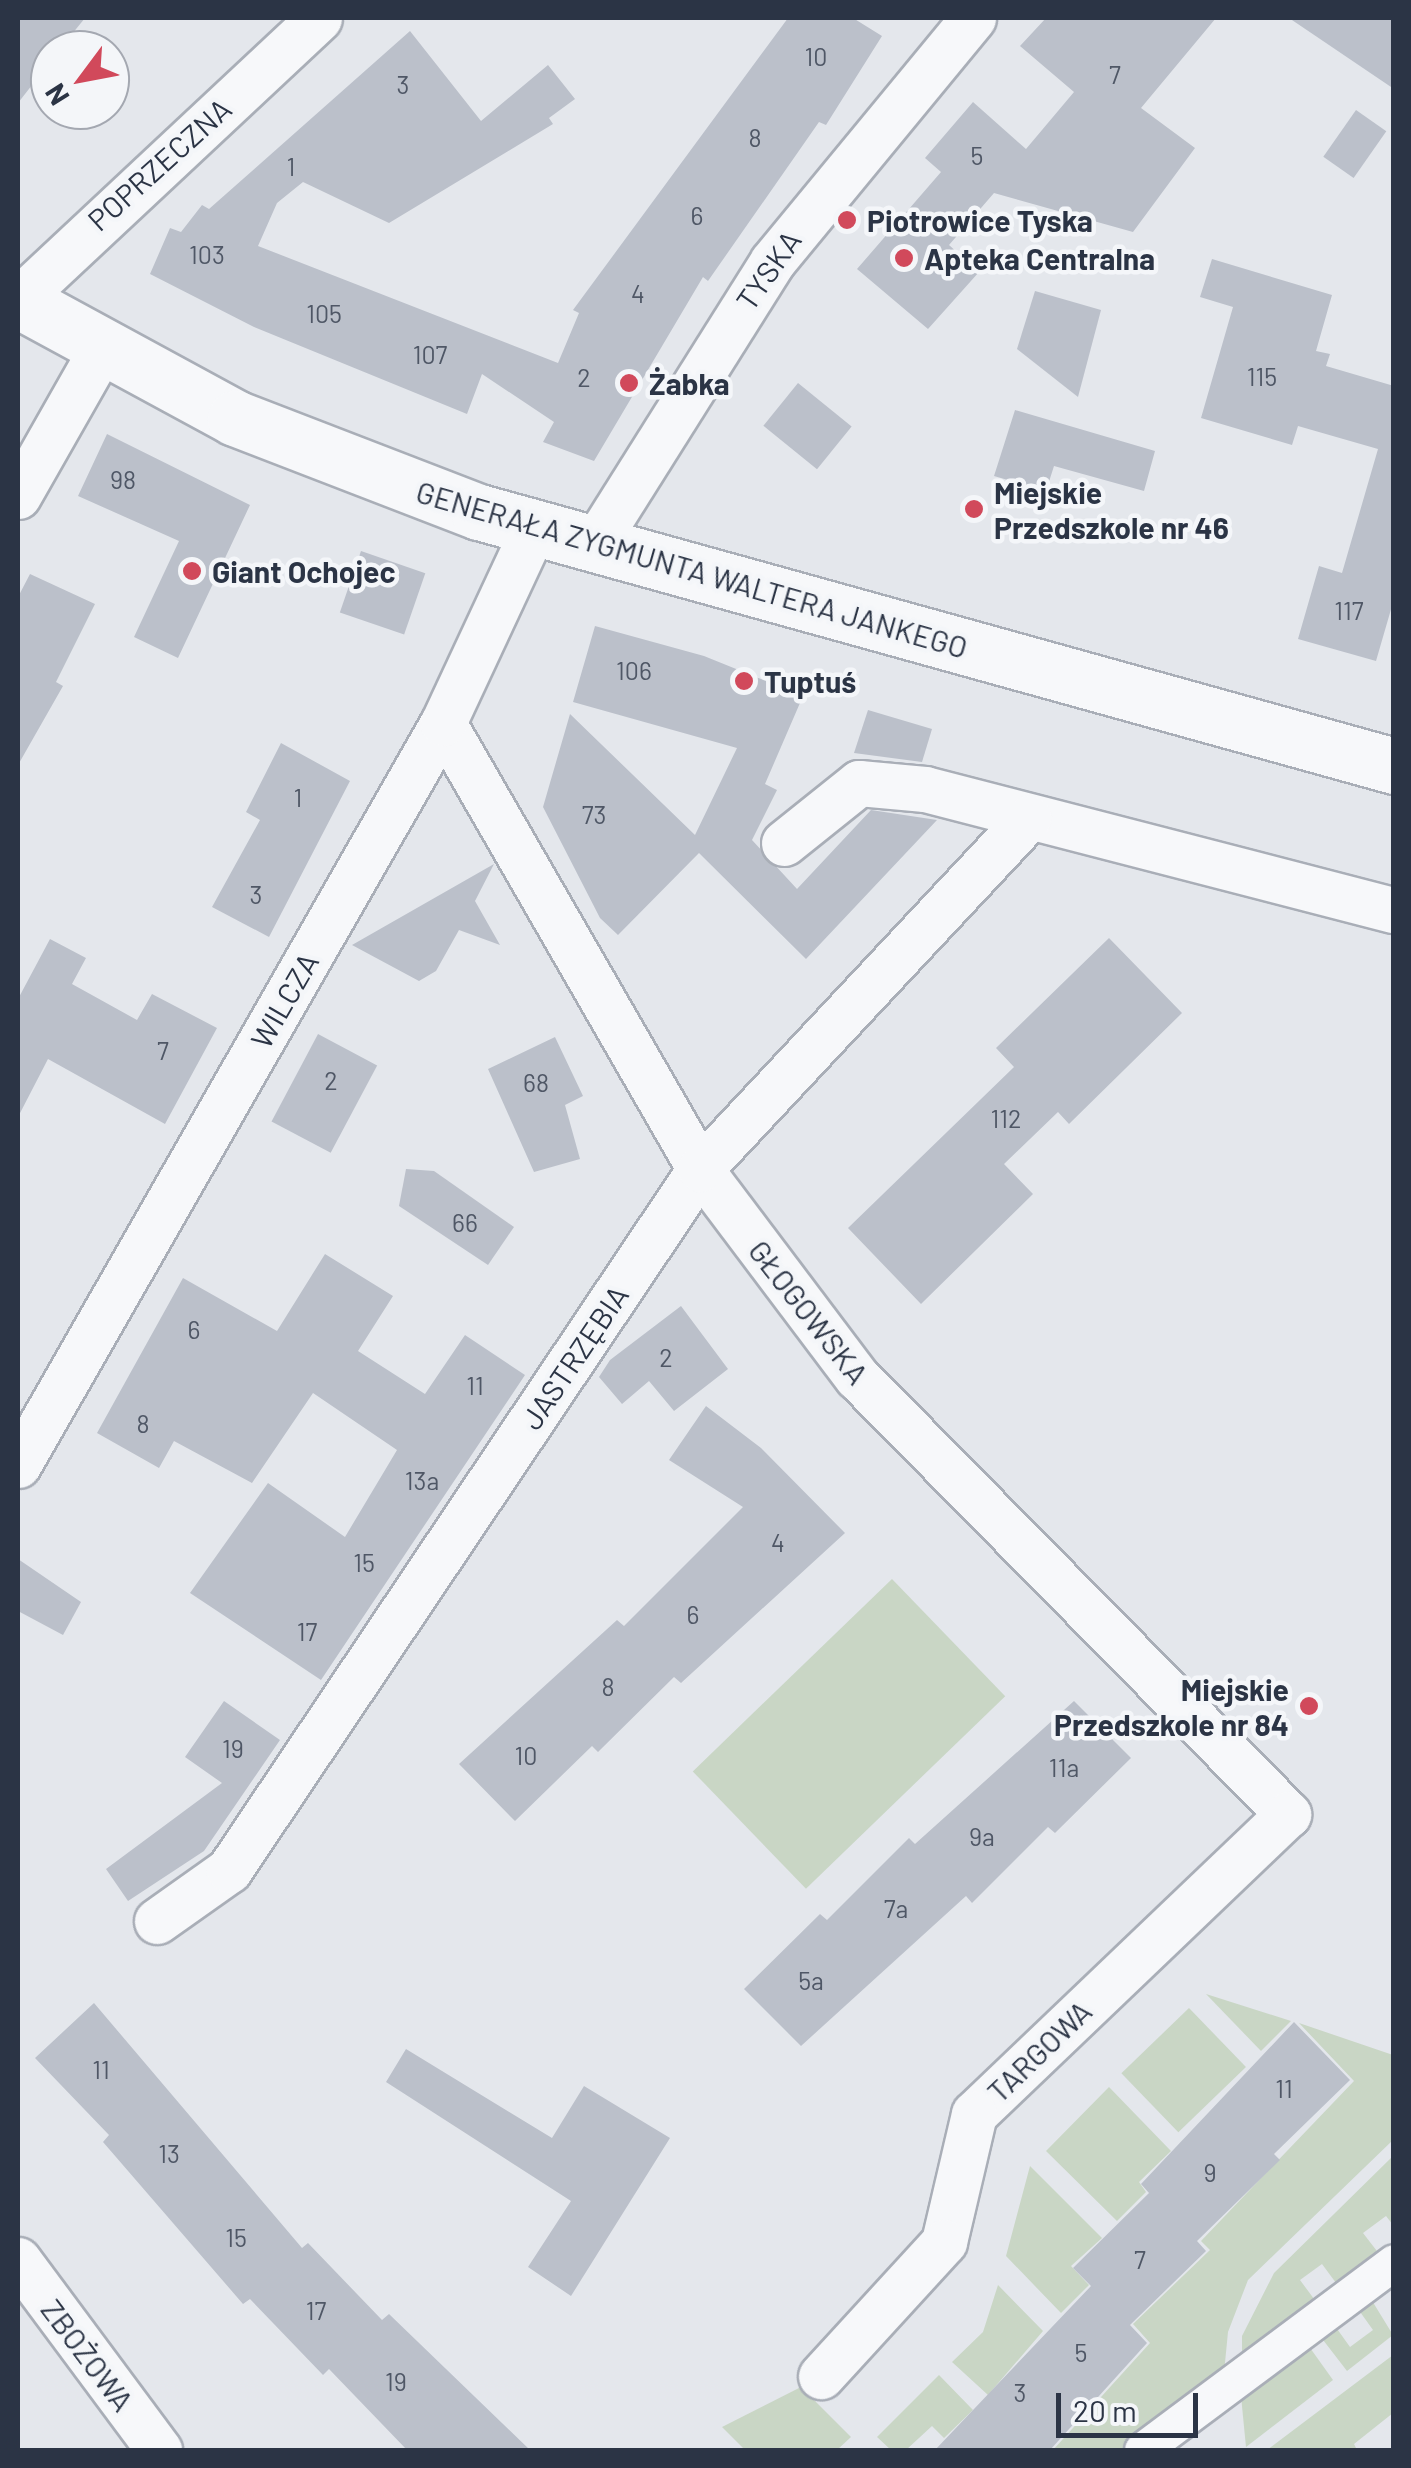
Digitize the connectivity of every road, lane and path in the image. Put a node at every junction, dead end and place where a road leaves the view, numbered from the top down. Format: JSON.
{"nodes":[{"id":1,"x":972,"y":18,"type":"edge"},
{"id":2,"x":306,"y":22,"type":"edge"},
{"id":3,"x":18,"y":300,"type":"edge"},
{"id":4,"x":101,"y":350,"type":"junction"},
{"id":5,"x":18,"y":496,"type":"edge"},
{"id":6,"x":534,"y":528,"type":"junction"},
{"id":7,"x":594,"y":545,"type":"junction"},
{"id":8,"x":444,"y":723,"type":"junction"},
{"id":9,"x":1394,"y":766,"type":"edge"},
{"id":10,"x":1029,"y":818,"type":"junction"},
{"id":11,"x":784,"y":843,"type":"dead end"},
{"id":12,"x":1394,"y":910,"type":"edge"},
{"id":13,"x":700,"y":1169,"type":"junction"},
{"id":14,"x":18,"y":1465,"type":"edge"},
{"id":15,"x":1288,"y":1814,"type":"joint"},
{"id":16,"x":157,"y":1921,"type":"dead end"},
{"id":17,"x":18,"y":2260,"type":"edge"},
{"id":18,"x":1394,"y":2262,"type":"edge"},
{"id":19,"x":821,"y":2376,"type":"dead end"},
{"id":20,"x":159,"y":2450,"type":"edge"},
{"id":21,"x":1142,"y":2450,"type":"edge"}],
"edges":[{"from":1,"to":7,"type":"street","name":"TYSKA"},
{"from":2,"to":3,"type":"street","name":"POPRZECZNA"},
{"from":3,"to":4,"type":"street","name":"GENERAŁA ZYGMUNTA WALTERA JANKEGO"},
{"from":4,"to":5,"type":"street"},
{"from":4,"to":6,"type":"street","name":"GENERAŁA ZYGMUNTA WALTERA JANKEGO"},
{"from":6,"to":7,"type":"street","name":"GENERAŁA ZYGMUNTA WALTERA JANKEGO"},
{"from":6,"to":8,"type":"street","name":"WILCZA"},
{"from":7,"to":9,"type":"street","name":"GENERAŁA ZYGMUNTA WALTERA JANKEGO"},
{"from":8,"to":13,"type":"street","name":"GŁOGOWSKA"},
{"from":8,"to":14,"type":"street","name":"WILCZA"},
{"from":10,"to":11,"type":"street"},
{"from":10,"to":12,"type":"street"},
{"from":10,"to":13,"type":"street","name":"JASTRZĘBIA"},
{"from":13,"to":15,"type":"street","name":"GŁOGOWSKA"},
{"from":13,"to":16,"type":"street","name":"JASTRZĘBIA"},
{"from":15,"to":19,"type":"street","name":"TARGOWA"},
{"from":17,"to":20,"type":"street","name":"ZBOŻOWA"},
{"from":18,"to":21,"type":"street"}]}
